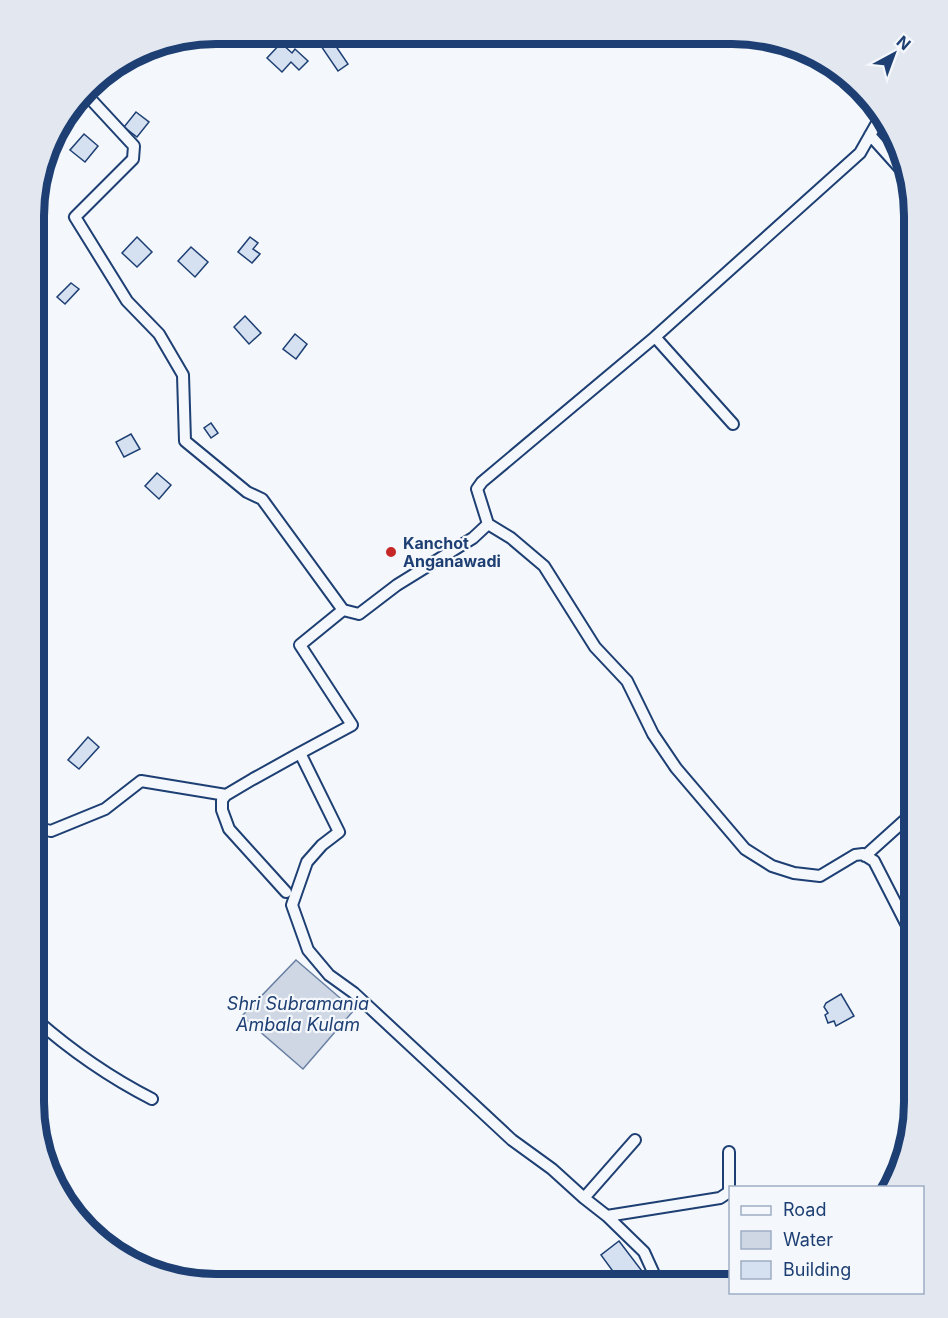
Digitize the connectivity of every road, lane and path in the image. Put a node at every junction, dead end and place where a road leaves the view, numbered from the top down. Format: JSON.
{"nodes":[{"id":1,"x":90,"y":98,"type":"edge"},
{"id":2,"x":877,"y":123,"type":"edge"},
{"id":3,"x":870,"y":135,"type":"junction"},
{"id":4,"x":897,"y":165,"type":"edge"},
{"id":5,"x":655,"y":337,"type":"junction"},
{"id":6,"x":733,"y":424,"type":"dead end"},
{"id":7,"x":488,"y":524,"type":"junction"},
{"id":8,"x":343,"y":610,"type":"junction"},
{"id":9,"x":300,"y":753,"type":"junction"},
{"id":10,"x":226,"y":795,"type":"junction"},
{"id":11,"x":904,"y":821,"type":"edge"},
{"id":12,"x":43,"y":829,"type":"edge"},
{"id":13,"x":866,"y":856,"type":"junction"},
{"id":14,"x":286,"y":892,"type":"dead end"},
{"id":15,"x":904,"y":920,"type":"edge"},
{"id":16,"x":43,"y":1026,"type":"edge"},
{"id":17,"x":152,"y":1099,"type":"dead end"},
{"id":18,"x":635,"y":1140,"type":"dead end"},
{"id":19,"x":729,"y":1152,"type":"dead end"},
{"id":20,"x":584,"y":1198,"type":"junction"},
{"id":21,"x":607,"y":1216,"type":"junction"},
{"id":22,"x":654,"y":1274,"type":"edge"}],
"edges":[{"from":1,"to":8,"type":"street"},
{"from":2,"to":3,"type":"street"},
{"from":3,"to":4,"type":"street"},
{"from":3,"to":5,"type":"street"},
{"from":5,"to":6,"type":"street"},
{"from":5,"to":7,"type":"street"},
{"from":7,"to":8,"type":"street"},
{"from":7,"to":13,"type":"street"},
{"from":8,"to":9,"type":"street"},
{"from":9,"to":10,"type":"street"},
{"from":9,"to":20,"type":"street"},
{"from":10,"to":12,"type":"street"},
{"from":10,"to":14,"type":"street"},
{"from":11,"to":13,"type":"street"},
{"from":13,"to":15,"type":"street"},
{"from":16,"to":17,"type":"street"},
{"from":18,"to":20,"type":"street"},
{"from":19,"to":21,"type":"street"},
{"from":20,"to":21,"type":"street"},
{"from":21,"to":22,"type":"street"}]}
